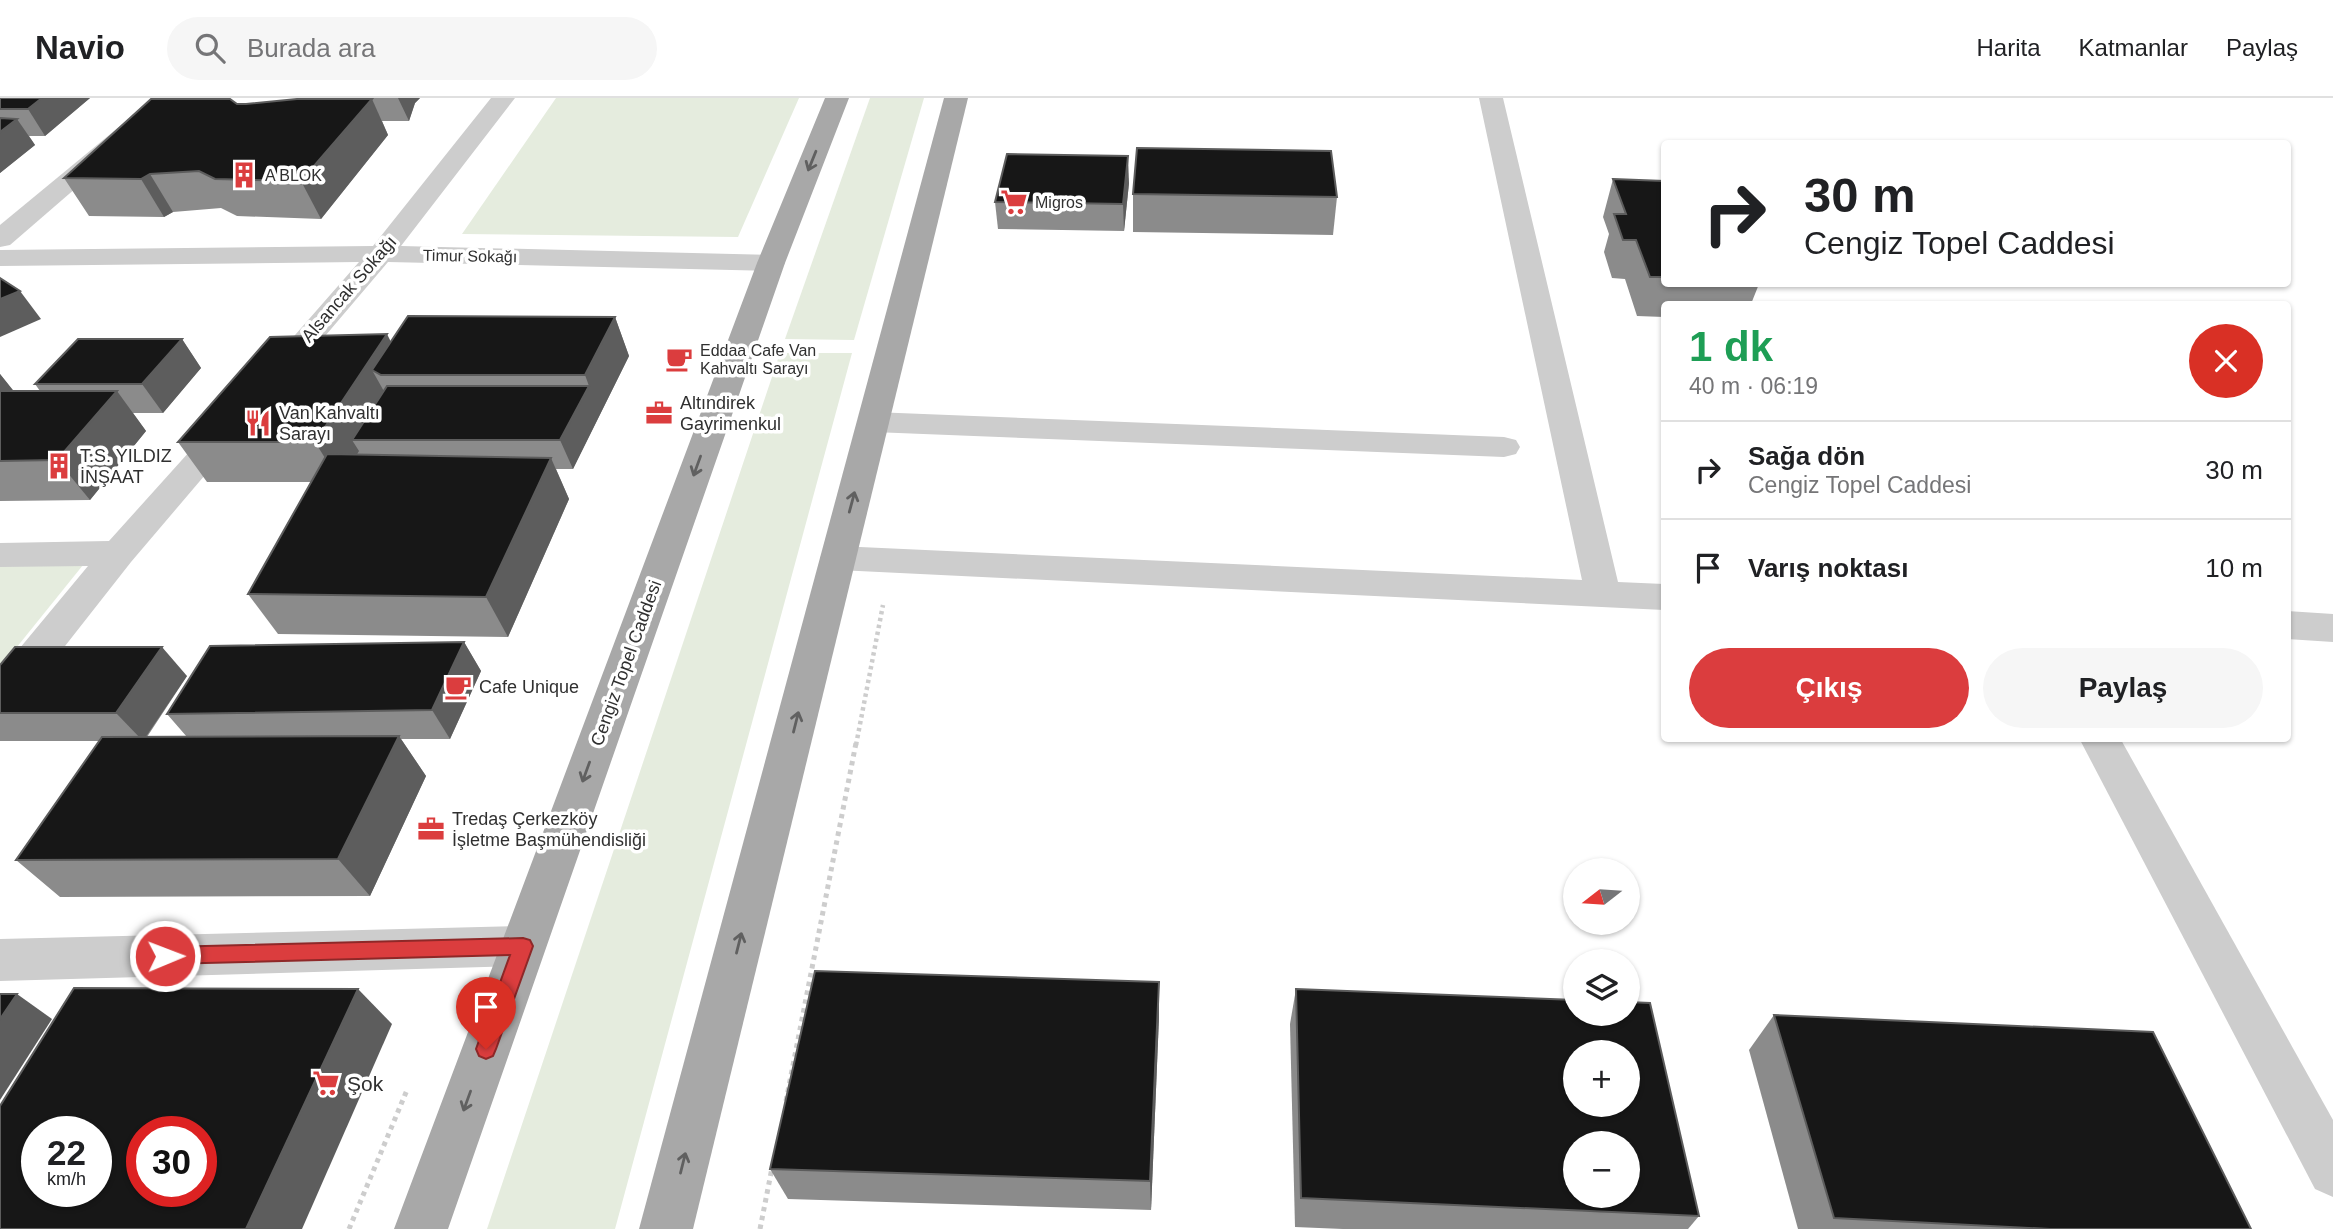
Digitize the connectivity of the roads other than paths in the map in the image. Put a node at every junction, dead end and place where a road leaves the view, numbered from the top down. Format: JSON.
{"nodes":[{"id":1,"x":168,"y":98,"type":"edge"},
{"id":2,"x":503,"y":98,"type":"edge"},
{"id":3,"x":837,"y":98,"type":"edge"},
{"id":4,"x":957,"y":98,"type":"edge"},
{"id":5,"x":1492,"y":98,"type":"edge"},
{"id":6,"x":0,"y":239,"type":"edge"},
{"id":7,"x":381,"y":254,"type":"junction"},
{"id":8,"x":0,"y":258,"type":"edge"},
{"id":9,"x":771,"y":263,"type":"junction"},
{"id":10,"x":873,"y":422,"type":"junction"},
{"id":11,"x":1504,"y":447,"type":"dead end"},
{"id":12,"x":118,"y":553,"type":"junction"},
{"id":13,"x":0,"y":555,"type":"edge"},
{"id":14,"x":838,"y":558,"type":"junction"},
{"id":15,"x":1603,"y":594,"type":"junction"},
{"id":16,"x":1661,"y":597,"type":"edge"},
{"id":17,"x":2291,"y":625,"type":"edge"},
{"id":18,"x":2333,"y":628,"type":"edge"},
{"id":19,"x":0,"y":700,"type":"edge"},
{"id":20,"x":2101,"y":742,"type":"edge"},
{"id":21,"x":523,"y":946,"type":"junction"},
{"id":22,"x":0,"y":960,"type":"edge"},
{"id":23,"x":2333,"y":1171,"type":"edge"},
{"id":24,"x":421,"y":1229,"type":"edge"},
{"id":25,"x":666,"y":1229,"type":"edge"}],
"edges":[{"from":1,"to":6,"type":"street"},
{"from":2,"to":7,"type":"street","name":"Alsancak Sokağı"},
{"from":3,"to":9,"type":"main road","name":"Cengiz Topel Caddesi","one_way":true},
{"from":4,"to":10,"type":"main road"},
{"from":5,"to":15,"type":"street"},
{"from":7,"to":8,"type":"street","name":"Timur Sokağı"},
{"from":7,"to":9,"type":"street","name":"Timur Sokağı"},
{"from":7,"to":12,"type":"street","name":"Alsancak Sokağı"},
{"from":9,"to":21,"type":"main road","name":"Cengiz Topel Caddesi","one_way":true},
{"from":10,"to":11,"type":"street"},
{"from":14,"to":10,"type":"main road","one_way":true},
{"from":12,"to":13,"type":"street"},
{"from":12,"to":19,"type":"street","name":"Alsancak Sokağı"},
{"from":14,"to":15,"type":"street"},
{"from":25,"to":14,"type":"main road","one_way":true},
{"from":15,"to":16,"type":"street"},
{"from":17,"to":18,"type":"street"},
{"from":20,"to":23,"type":"street"},
{"from":21,"to":22,"type":"street"},
{"from":21,"to":24,"type":"main road","name":"Cengiz Topel Caddesi","one_way":true}]}
